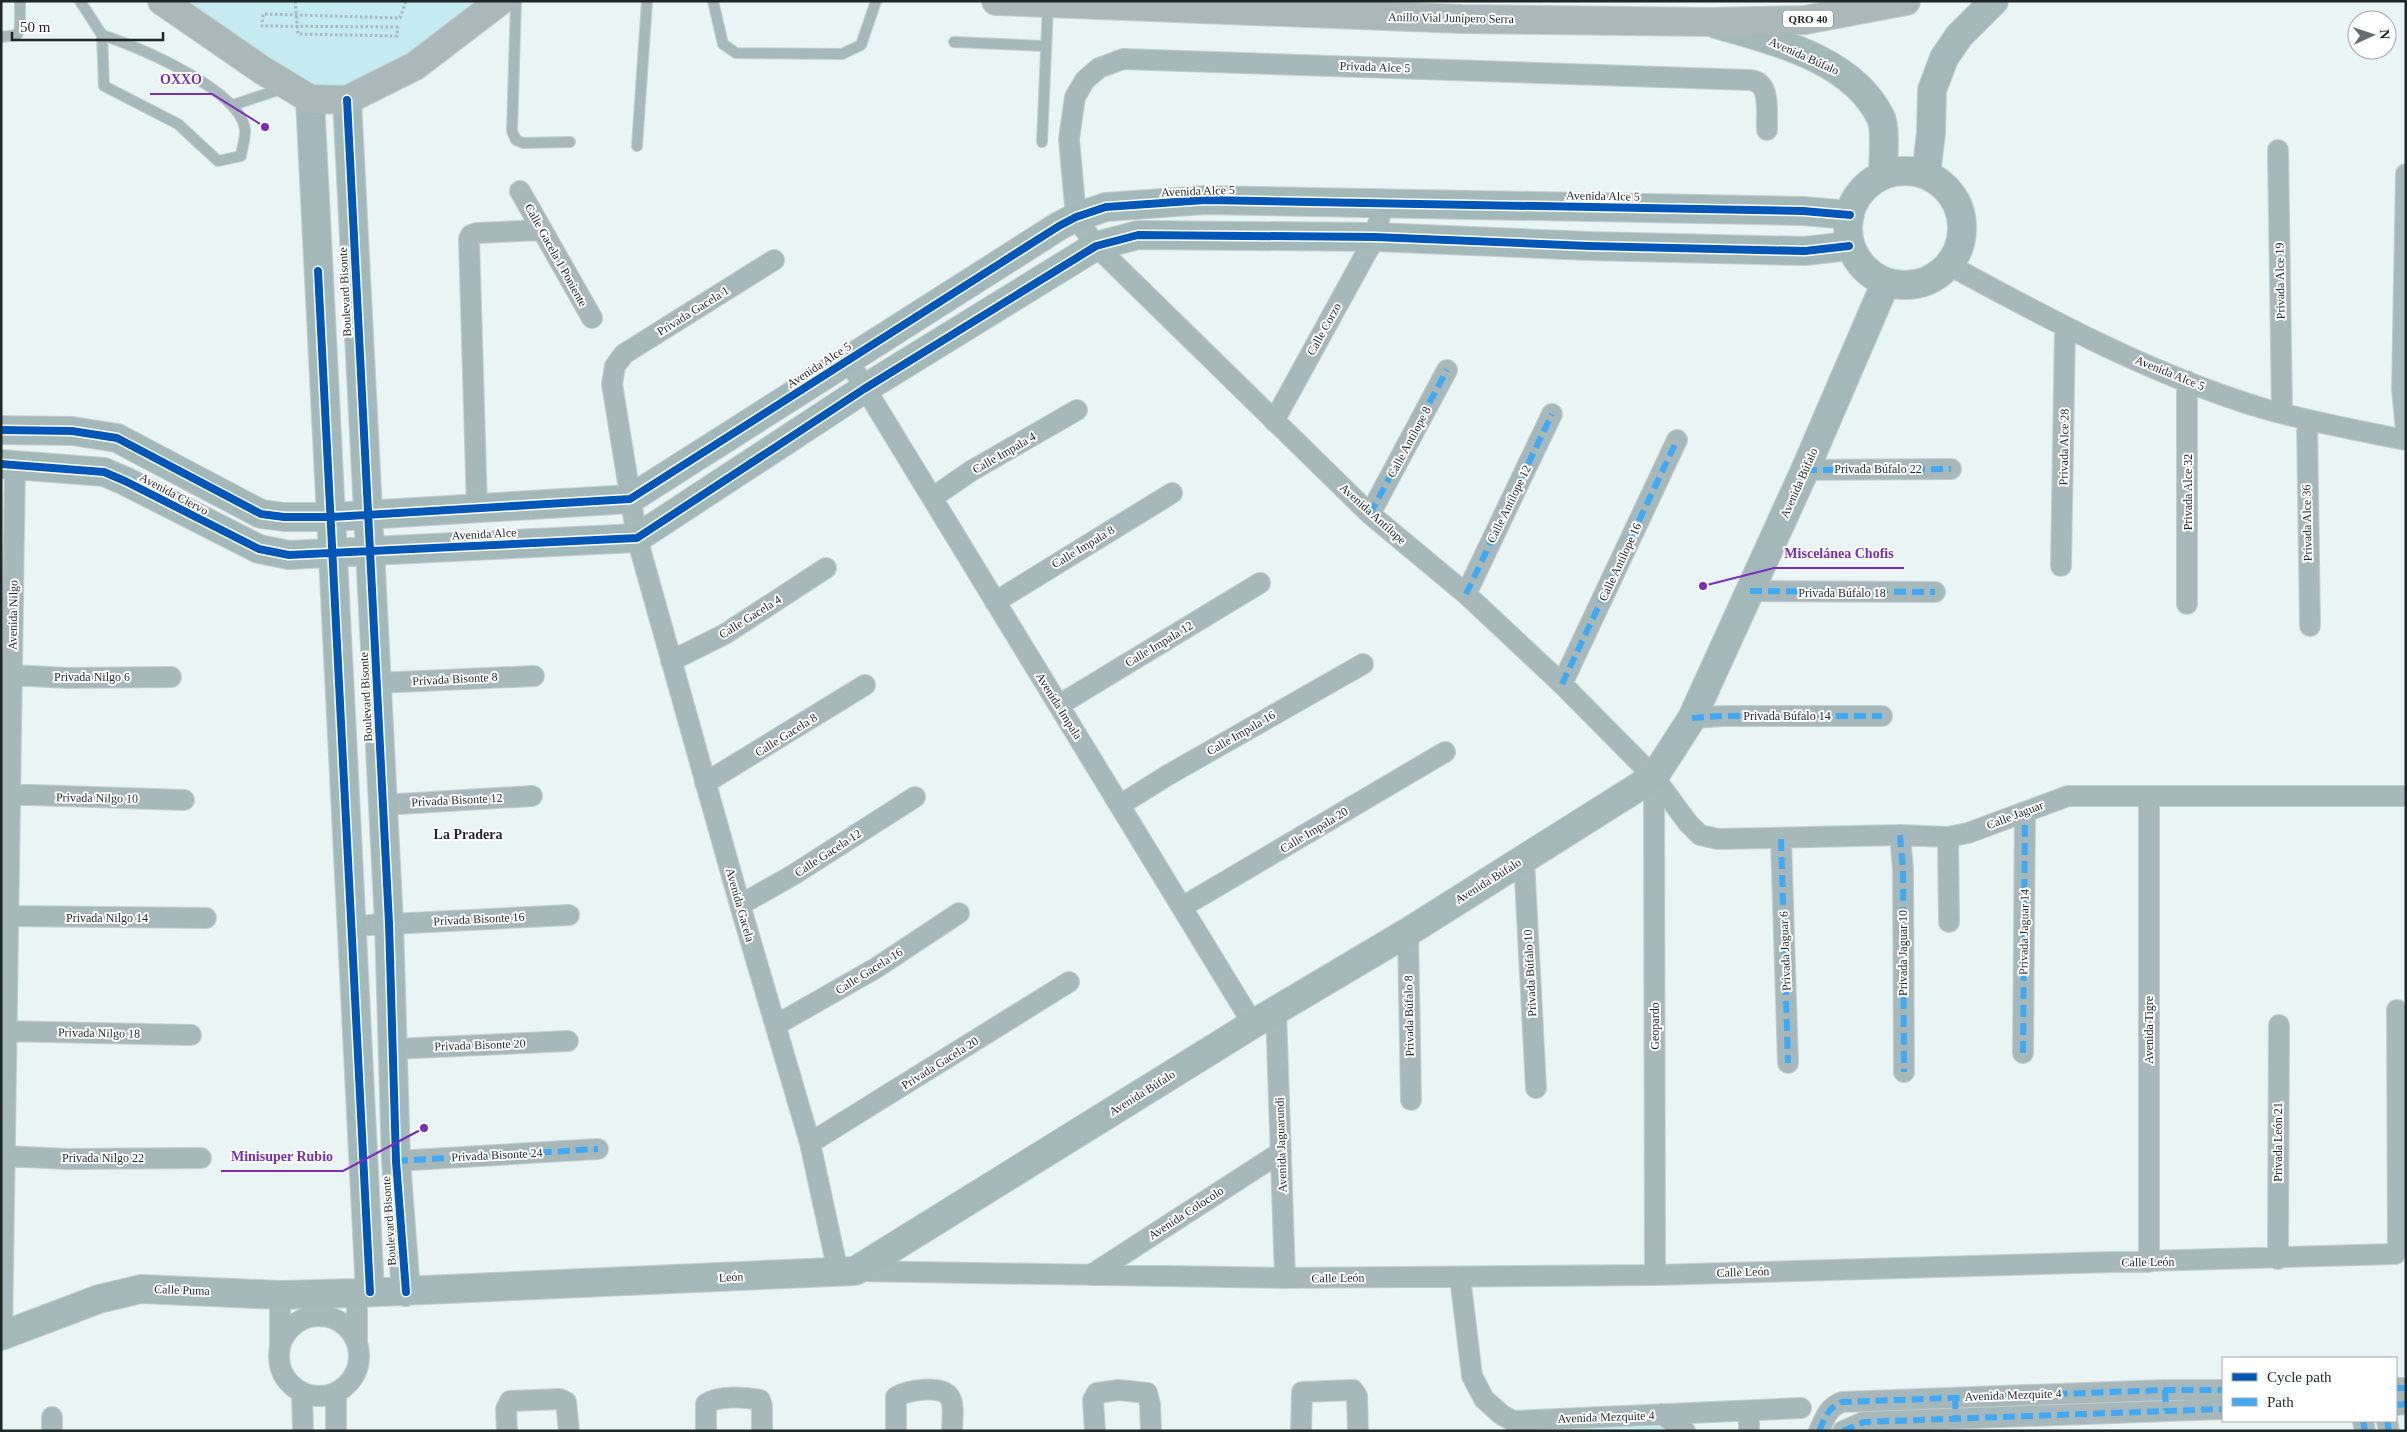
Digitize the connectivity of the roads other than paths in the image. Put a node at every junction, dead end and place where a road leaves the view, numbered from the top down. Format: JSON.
{"nodes":[{"id":1,"x":20,"y":1,"type":"edge"},
{"id":2,"x":80,"y":1,"type":"edge"},
{"id":3,"x":162,"y":1,"type":"edge"},
{"id":4,"x":500,"y":1,"type":"edge"},
{"id":5,"x":516,"y":1,"type":"edge"},
{"id":6,"x":647,"y":1,"type":"edge"},
{"id":7,"x":713,"y":1,"type":"edge"},
{"id":8,"x":876,"y":1,"type":"edge"},
{"id":9,"x":996,"y":1,"type":"edge"},
{"id":10,"x":1352,"y":1,"type":"edge"},
{"id":11,"x":1906,"y":1,"type":"edge"},
{"id":12,"x":1994,"y":1,"type":"edge"},
{"id":13,"x":1048,"y":4,"type":"junction"},
{"id":14,"x":1462,"y":19,"type":"junction"},
{"id":15,"x":1710,"y":22,"type":"junction"},
{"id":16,"x":102,"y":35,"type":"junction"},
{"id":17,"x":1,"y":37,"type":"edge"},
{"id":18,"x":954,"y":42,"type":"dead end"},
{"id":19,"x":1044,"y":46,"type":"junction"},
{"id":20,"x":299,"y":92,"type":"junction"},
{"id":21,"x":347,"y":100,"type":"junction"},
{"id":22,"x":233,"y":105,"type":"junction"},
{"id":23,"x":1767,"y":130,"type":"dead end"},
{"id":24,"x":570,"y":142,"type":"dead end"},
{"id":25,"x":1042,"y":142,"type":"dead end"},
{"id":26,"x":638,"y":146,"type":"dead end"},
{"id":27,"x":2278,"y":150,"type":"dead end"},
{"id":28,"x":1926,"y":174,"type":"junction"},
{"id":29,"x":2406,"y":174,"type":"edge"},
{"id":30,"x":1883,"y":175,"type":"junction"},
{"id":31,"x":520,"y":191,"type":"dead end"},
{"id":32,"x":1383,"y":203,"type":"junction"},
{"id":33,"x":1850,"y":215,"type":"junction"},
{"id":34,"x":1076,"y":217,"type":"junction"},
{"id":35,"x":353,"y":225,"type":"junction"},
{"id":36,"x":316,"y":228,"type":"junction"},
{"id":37,"x":542,"y":230,"type":"junction"},
{"id":38,"x":1375,"y":237,"type":"junction"},
{"id":39,"x":1096,"y":246,"type":"junction"},
{"id":40,"x":1849,"y":246,"type":"junction"},
{"id":41,"x":774,"y":260,"type":"dead end"},
{"id":42,"x":1949,"y":265,"type":"junction"},
{"id":43,"x":1886,"y":282,"type":"junction"},
{"id":44,"x":592,"y":318,"type":"dead end"},
{"id":45,"x":2065,"y":328,"type":"junction"},
{"id":46,"x":848,"y":360,"type":"junction"},
{"id":47,"x":1447,"y":370,"type":"dead end"},
{"id":48,"x":2187,"y":380,"type":"junction"},
{"id":49,"x":864,"y":389,"type":"junction"},
{"id":50,"x":1077,"y":410,"type":"dead end"},
{"id":51,"x":2282,"y":412,"type":"junction"},
{"id":52,"x":1552,"y":414,"type":"dead end"},
{"id":53,"x":2306,"y":420,"type":"junction"},
{"id":54,"x":1274,"y":421,"type":"junction"},
{"id":55,"x":1,"y":430,"type":"edge"},
{"id":56,"x":2406,"y":431,"type":"edge"},
{"id":57,"x":1677,"y":440,"type":"dead end"},
{"id":58,"x":2406,"y":440,"type":"edge"},
{"id":59,"x":8,"y":464,"type":"edge"},
{"id":60,"x":1951,"y":469,"type":"dead end"},
{"id":61,"x":1805,"y":470,"type":"junction"},
{"id":62,"x":1172,"y":493,"type":"dead end"},
{"id":63,"x":932,"y":498,"type":"junction"},
{"id":64,"x":630,"y":499,"type":"junction"},
{"id":65,"x":476,"y":508,"type":"junction"},
{"id":66,"x":1370,"y":514,"type":"junction"},
{"id":67,"x":367,"y":515,"type":"junction"},
{"id":68,"x":332,"y":516,"type":"junction"},
{"id":69,"x":637,"y":538,"type":"junction"},
{"id":70,"x":369,"y":551,"type":"junction"},
{"id":71,"x":333,"y":552,"type":"junction"},
{"id":72,"x":2060,"y":566,"type":"dead end"},
{"id":73,"x":826,"y":568,"type":"dead end"},
{"id":74,"x":1260,"y":583,"type":"dead end"},
{"id":75,"x":1750,"y":591,"type":"junction"},
{"id":76,"x":1935,"y":592,"type":"dead end"},
{"id":77,"x":1466,"y":594,"type":"junction"},
{"id":78,"x":995,"y":602,"type":"junction"},
{"id":79,"x":2187,"y":604,"type":"dead end"},
{"id":80,"x":2310,"y":626,"type":"dead end"},
{"id":81,"x":670,"y":661,"type":"junction"},
{"id":82,"x":1363,"y":664,"type":"dead end"},
{"id":83,"x":12,"y":675,"type":"junction"},
{"id":84,"x":534,"y":676,"type":"dead end"},
{"id":85,"x":171,"y":677,"type":"dead end"},
{"id":86,"x":376,"y":683,"type":"junction"},
{"id":87,"x":1562,"y":684,"type":"junction"},
{"id":88,"x":866,"y":685,"type":"dead end"},
{"id":89,"x":1058,"y":705,"type":"junction"},
{"id":90,"x":1882,"y":716,"type":"dead end"},
{"id":91,"x":1692,"y":718,"type":"junction"},
{"id":92,"x":1445,"y":752,"type":"dead end"},
{"id":93,"x":1654,"y":777,"type":"junction"},
{"id":94,"x":705,"y":783,"type":"junction"},
{"id":95,"x":6,"y":794,"type":"edge"},
{"id":96,"x":532,"y":796,"type":"dead end"},
{"id":97,"x":2406,"y":796,"type":"edge"},
{"id":98,"x":915,"y":797,"type":"dead end"},
{"id":99,"x":2149,"y":798,"type":"junction"},
{"id":100,"x":184,"y":800,"type":"dead end"},
{"id":101,"x":382,"y":805,"type":"junction"},
{"id":102,"x":1120,"y":805,"type":"junction"},
{"id":103,"x":2025,"y":812,"type":"junction"},
{"id":104,"x":1900,"y":835,"type":"junction"},
{"id":105,"x":1948,"y":837,"type":"junction"},
{"id":106,"x":1781,"y":839,"type":"junction"},
{"id":107,"x":1524,"y":859,"type":"junction"},
{"id":108,"x":740,"y":905,"type":"junction"},
{"id":109,"x":1182,"y":907,"type":"junction"},
{"id":110,"x":959,"y":913,"type":"dead end"},
{"id":111,"x":569,"y":915,"type":"dead end"},
{"id":112,"x":8,"y":916,"type":"junction"},
{"id":113,"x":206,"y":918,"type":"dead end"},
{"id":114,"x":1949,"y":922,"type":"dead end"},
{"id":115,"x":389,"y":923,"type":"junction"},
{"id":116,"x":351,"y":926,"type":"junction"},
{"id":117,"x":1408,"y":932,"type":"junction"},
{"id":118,"x":1069,"y":982,"type":"dead end"},
{"id":119,"x":2398,"y":1010,"type":"dead end"},
{"id":120,"x":1276,"y":1011,"type":"junction"},
{"id":121,"x":1252,"y":1024,"type":"junction"},
{"id":122,"x":776,"y":1025,"type":"junction"},
{"id":123,"x":2279,"y":1025,"type":"dead end"},
{"id":124,"x":4,"y":1031,"type":"edge"},
{"id":125,"x":191,"y":1035,"type":"dead end"},
{"id":126,"x":568,"y":1041,"type":"dead end"},
{"id":127,"x":392,"y":1049,"type":"junction"},
{"id":128,"x":2023,"y":1053,"type":"dead end"},
{"id":129,"x":1788,"y":1064,"type":"dead end"},
{"id":130,"x":1904,"y":1072,"type":"dead end"},
{"id":131,"x":1536,"y":1088,"type":"dead end"},
{"id":132,"x":1411,"y":1100,"type":"dead end"},
{"id":133,"x":810,"y":1143,"type":"junction"},
{"id":134,"x":598,"y":1150,"type":"dead end"},
{"id":135,"x":1281,"y":1152,"type":"junction"},
{"id":136,"x":4,"y":1156,"type":"junction"},
{"id":137,"x":201,"y":1158,"type":"dead end"},
{"id":138,"x":396,"y":1161,"type":"junction"},
{"id":139,"x":2278,"y":1259,"type":"junction"},
{"id":140,"x":2149,"y":1262,"type":"junction"},
{"id":141,"x":846,"y":1272,"type":"junction"},
{"id":142,"x":1091,"y":1275,"type":"junction"},
{"id":143,"x":1655,"y":1275,"type":"junction"},
{"id":144,"x":1460,"y":1277,"type":"junction"},
{"id":145,"x":1285,"y":1278,"type":"junction"},
{"id":146,"x":406,"y":1292,"type":"junction"},
{"id":147,"x":364,"y":1293,"type":"junction"},
{"id":148,"x":280,"y":1294,"type":"junction"},
{"id":149,"x":2,"y":1336,"type":"edge"},
{"id":150,"x":357,"y":1344,"type":"junction"},
{"id":151,"x":280,"y":1345,"type":"junction"},
{"id":152,"x":2165,"y":1390,"type":"junction"},
{"id":153,"x":2222,"y":1390,"type":"edge"},
{"id":154,"x":302,"y":1393,"type":"junction"},
{"id":155,"x":336,"y":1393,"type":"junction"},
{"id":156,"x":1955,"y":1397,"type":"junction"},
{"id":157,"x":1801,"y":1408,"type":"dead end"},
{"id":158,"x":2222,"y":1409,"type":"edge"},
{"id":159,"x":1749,"y":1410,"type":"junction"},
{"id":160,"x":2166,"y":1410,"type":"junction"},
{"id":161,"x":1662,"y":1414,"type":"junction"},
{"id":162,"x":1956,"y":1418,"type":"junction"},
{"id":163,"x":1514,"y":1426,"type":"edge"},
{"id":164,"x":303,"y":1431,"type":"edge"},
{"id":165,"x":336,"y":1431,"type":"edge"},
{"id":166,"x":507,"y":1431,"type":"edge"},
{"id":167,"x":569,"y":1431,"type":"edge"},
{"id":168,"x":706,"y":1431,"type":"edge"},
{"id":169,"x":762,"y":1431,"type":"edge"},
{"id":170,"x":896,"y":1431,"type":"edge"},
{"id":171,"x":952,"y":1431,"type":"edge"},
{"id":172,"x":1095,"y":1431,"type":"edge"},
{"id":173,"x":1151,"y":1431,"type":"edge"},
{"id":174,"x":1302,"y":1431,"type":"edge"},
{"id":175,"x":1358,"y":1431,"type":"edge"},
{"id":176,"x":1685,"y":1431,"type":"edge"},
{"id":177,"x":1749,"y":1431,"type":"edge"},
{"id":178,"x":1819,"y":1431,"type":"edge"},
{"id":179,"x":1843,"y":1431,"type":"edge"}],
"edges":[{"from":1,"to":17,"type":"lane"},
{"from":2,"to":16,"type":"lane"},
{"from":3,"to":20,"type":"highway"},
{"from":4,"to":21,"type":"highway"},
{"from":5,"to":24,"type":"lane"},
{"from":6,"to":26,"type":"lane"},
{"from":7,"to":8,"type":"lane"},
{"from":9,"to":13,"type":"highway","name":"Anillo Vial Junípero Serra","number":"QRO 40"},
{"from":10,"to":14,"type":"highway"},
{"from":11,"to":15,"type":"highway","name":"Anillo Vial Junípero Serra","number":"QRO 40"},
{"from":12,"to":28,"type":"street"},
{"from":13,"to":14,"type":"highway","name":"Anillo Vial Junípero Serra","number":"QRO 40"},
{"from":13,"to":19,"type":"lane"},
{"from":14,"to":15,"type":"highway","name":"Anillo Vial Junípero Serra","number":"QRO 40"},
{"from":15,"to":30,"type":"street","name":"Avenida Búfalo"},
{"from":16,"to":22,"type":"lane"},
{"from":16,"to":22,"type":"lane"},
{"from":18,"to":19,"type":"lane"},
{"from":19,"to":25,"type":"lane"},
{"from":20,"to":21,"type":"highway"},
{"from":20,"to":22,"type":"lane"},
{"from":20,"to":36,"type":"street","name":"Boulevard Bisonte"},
{"from":21,"to":35,"type":"street","name":"Boulevard Bisonte"},
{"from":23,"to":34,"type":"street","name":"Privada Alce 5"},
{"from":27,"to":51,"type":"street","name":"Privada Alce 19"},
{"from":28,"to":30,"type":"street"},
{"from":28,"to":42,"type":"street"},
{"from":29,"to":56,"type":"street"},
{"from":30,"to":33,"type":"street"},
{"from":31,"to":37,"type":"street","name":"Calle Gacela 1 Poniente"},
{"from":32,"to":33,"type":"street","name":"Avenida Alce 5"},
{"from":32,"to":34,"type":"street","name":"Avenida Alce 5"},
{"from":32,"to":38,"type":"street","name":"Calle Corzo"},
{"from":33,"to":40,"type":"street"},
{"from":34,"to":39,"type":"street","name":"Avenida Antílope"},
{"from":34,"to":46,"type":"street","name":"Avenida Alce 5"},
{"from":35,"to":36,"type":"street"},
{"from":35,"to":67,"type":"street","name":"Boulevard Bisonte"},
{"from":36,"to":68,"type":"street","name":"Boulevard Bisonte"},
{"from":37,"to":44,"type":"street","name":"Calle Gacela 1 Poniente"},
{"from":37,"to":65,"type":"street"},
{"from":38,"to":39,"type":"street"},
{"from":38,"to":40,"type":"street"},
{"from":38,"to":54,"type":"street","name":"Calle Corzo"},
{"from":39,"to":49,"type":"street"},
{"from":39,"to":54,"type":"street","name":"Avenida Antílope"},
{"from":40,"to":43,"type":"street"},
{"from":41,"to":64,"type":"street","name":"Privada Gacela 1"},
{"from":42,"to":43,"type":"street"},
{"from":42,"to":45,"type":"street","name":"Avenida Alce 5"},
{"from":43,"to":61,"type":"street","name":"Avenida Búfalo"},
{"from":45,"to":48,"type":"street","name":"Avenida Alce 5"},
{"from":45,"to":72,"type":"street","name":"Privada Alce 28"},
{"from":46,"to":49,"type":"street","name":"Avenida Impala"},
{"from":46,"to":64,"type":"street","name":"Avenida Alce 5"},
{"from":47,"to":66,"type":"street","name":"Calle Antílope 8"},
{"from":48,"to":51,"type":"street","name":"Avenida Alce 5"},
{"from":48,"to":79,"type":"street","name":"Privada Alce 32"},
{"from":49,"to":63,"type":"street","name":"Avenida Impala"},
{"from":49,"to":69,"type":"street"},
{"from":50,"to":63,"type":"street","name":"Calle Impala 4"},
{"from":51,"to":53,"type":"street","name":"Avenida Alce 5"},
{"from":52,"to":77,"type":"street","name":"Calle Antílope 12"},
{"from":53,"to":58,"type":"street","name":"Avenida Alce 5"},
{"from":53,"to":80,"type":"street","name":"Privada Alce 36"},
{"from":54,"to":66,"type":"street","name":"Avenida Antílope"},
{"from":55,"to":68,"type":"street","name":"Avenida Ciervo"},
{"from":57,"to":87,"type":"street","name":"Calle Antílope 16"},
{"from":59,"to":71,"type":"street","name":"Avenida Ciervo"},
{"from":59,"to":83,"type":"street","name":"Avenida Nilgo"},
{"from":60,"to":61,"type":"street","name":"Privada Búfalo 22"},
{"from":61,"to":75,"type":"street","name":"Avenida Búfalo"},
{"from":62,"to":78,"type":"street","name":"Calle Impala 8"},
{"from":63,"to":78,"type":"street","name":"Avenida Impala"},
{"from":64,"to":65,"type":"street"},
{"from":64,"to":69,"type":"street","name":"Avenida Gacela"},
{"from":65,"to":67,"type":"street"},
{"from":66,"to":77,"type":"street","name":"Avenida Antílope"},
{"from":67,"to":68,"type":"street"},
{"from":67,"to":70,"type":"street","name":"Boulevard Bisonte"},
{"from":68,"to":71,"type":"street","name":"Boulevard Bisonte"},
{"from":69,"to":70,"type":"street","name":"Avenida Alce"},
{"from":69,"to":81,"type":"street","name":"Avenida Gacela"},
{"from":70,"to":71,"type":"street","name":"Avenida Alce"},
{"from":70,"to":86,"type":"street","name":"Boulevard Bisonte"},
{"from":71,"to":116,"type":"street","name":"Boulevard Bisonte"},
{"from":73,"to":81,"type":"street","name":"Calle Gacela 4"},
{"from":74,"to":89,"type":"street","name":"Calle Impala 12"},
{"from":75,"to":76,"type":"street","name":"Privada Búfalo 18"},
{"from":75,"to":91,"type":"street","name":"Avenida Búfalo"},
{"from":77,"to":87,"type":"street","name":"Avenida Antílope"},
{"from":78,"to":89,"type":"street","name":"Avenida Impala"},
{"from":81,"to":94,"type":"street","name":"Avenida Gacela"},
{"from":82,"to":102,"type":"street","name":"Calle Impala 16"},
{"from":83,"to":85,"type":"street","name":"Privada Nilgo 6"},
{"from":83,"to":95,"type":"street","name":"Avenida Nilgo"},
{"from":84,"to":86,"type":"street","name":"Privada Bisonte 8"},
{"from":86,"to":101,"type":"street","name":"Boulevard Bisonte"},
{"from":87,"to":93,"type":"street","name":"Avenida Antílope"},
{"from":88,"to":94,"type":"street","name":"Calle Gacela 8"},
{"from":89,"to":102,"type":"street","name":"Avenida Impala"},
{"from":90,"to":91,"type":"street","name":"Privada Búfalo 14"},
{"from":91,"to":93,"type":"street","name":"Avenida Búfalo"},
{"from":92,"to":109,"type":"street","name":"Calle Impala 20"},
{"from":93,"to":106,"type":"street","name":"Calle Jaguar"},
{"from":93,"to":107,"type":"street","name":"Avenida Búfalo"},
{"from":93,"to":143,"type":"street","name":"Geopardo"},
{"from":94,"to":108,"type":"street","name":"Avenida Gacela"},
{"from":95,"to":100,"type":"street","name":"Privada Nilgo 10"},
{"from":95,"to":112,"type":"street","name":"Avenida Nilgo"},
{"from":96,"to":101,"type":"street","name":"Privada Bisonte 12"},
{"from":97,"to":99,"type":"street","name":"Calle Jaguar"},
{"from":98,"to":108,"type":"street","name":"Calle Gacela 12"},
{"from":99,"to":103,"type":"street","name":"Calle Jaguar"},
{"from":99,"to":140,"type":"street","name":"Avenida Tigre"},
{"from":101,"to":115,"type":"street","name":"Boulevard Bisonte"},
{"from":102,"to":109,"type":"street","name":"Avenida Impala"},
{"from":103,"to":105,"type":"street","name":"Calle Jaguar"},
{"from":103,"to":128,"type":"street","name":"Privada Jaguar 14"},
{"from":104,"to":105,"type":"street","name":"Calle Jaguar"},
{"from":104,"to":106,"type":"street","name":"Calle Jaguar"},
{"from":104,"to":130,"type":"street","name":"Privada Jaguar 10"},
{"from":105,"to":114,"type":"street"},
{"from":106,"to":129,"type":"street","name":"Privada Jaguar 6"},
{"from":107,"to":117,"type":"street","name":"Avenida Búfalo"},
{"from":107,"to":131,"type":"street","name":"Privada Búfalo 10"},
{"from":108,"to":122,"type":"street","name":"Avenida Gacela"},
{"from":109,"to":121,"type":"street","name":"Avenida Impala"},
{"from":110,"to":122,"type":"street","name":"Calle Gacela 16"},
{"from":111,"to":115,"type":"street","name":"Privada Bisonte 16"},
{"from":112,"to":113,"type":"street","name":"Privada Nilgo 14"},
{"from":112,"to":124,"type":"street","name":"Avenida Nilgo"},
{"from":115,"to":116,"type":"street","name":"Privada Bisonte 16"},
{"from":115,"to":127,"type":"street","name":"Boulevard Bisonte"},
{"from":116,"to":147,"type":"street","name":"Boulevard Bisonte"},
{"from":117,"to":120,"type":"street","name":"Avenida Búfalo"},
{"from":117,"to":132,"type":"street","name":"Privada Búfalo 8"},
{"from":118,"to":133,"type":"street","name":"Privada Gacela 20"},
{"from":119,"to":139,"type":"street","name":"Calle León"},
{"from":120,"to":121,"type":"street","name":"Avenida Búfalo"},
{"from":120,"to":135,"type":"street","name":"Avenida Jaguarundi"},
{"from":121,"to":141,"type":"street","name":"Avenida Búfalo"},
{"from":122,"to":133,"type":"street","name":"Avenida Gacela"},
{"from":123,"to":139,"type":"street","name":"Privada León 21"},
{"from":124,"to":125,"type":"street","name":"Privada Nilgo 18"},
{"from":124,"to":136,"type":"street","name":"Avenida Nilgo"},
{"from":126,"to":127,"type":"street","name":"Privada Bisonte 20"},
{"from":127,"to":138,"type":"street","name":"Boulevard Bisonte"},
{"from":133,"to":141,"type":"street","name":"Avenida Gacela"},
{"from":134,"to":138,"type":"street","name":"Privada Bisonte 24"},
{"from":135,"to":142,"type":"street","name":"Avenida Colocolo"},
{"from":135,"to":145,"type":"street","name":"Avenida Jaguarundi"},
{"from":136,"to":137,"type":"street","name":"Privada Nilgo 22"},
{"from":136,"to":149,"type":"street","name":"Avenida Nilgo"},
{"from":138,"to":146,"type":"street","name":"Boulevard Bisonte"},
{"from":139,"to":140,"type":"street","name":"Calle León"},
{"from":140,"to":143,"type":"street","name":"Calle León"},
{"from":141,"to":142,"type":"street","name":"León"},
{"from":141,"to":146,"type":"street","name":"León"},
{"from":142,"to":145,"type":"street","name":"Calle León"},
{"from":143,"to":144,"type":"street","name":"Calle León"},
{"from":144,"to":145,"type":"street","name":"Calle León"},
{"from":144,"to":163,"type":"street","name":"Avenida Mezquite 4"},
{"from":146,"to":147,"type":"street","name":"León"},
{"from":147,"to":148,"type":"street","name":"Calle Puma"},
{"from":147,"to":150,"type":"street"},
{"from":148,"to":149,"type":"street","name":"Calle Puma"},
{"from":148,"to":151,"type":"street"},
{"from":150,"to":151,"type":"street"},
{"from":150,"to":155,"type":"street"},
{"from":151,"to":154,"type":"street"},
{"from":152,"to":153,"type":"street","name":"Avenida Mezquite 4"},
{"from":152,"to":156,"type":"street","name":"Avenida Mezquite 4"},
{"from":152,"to":160,"type":"street"},
{"from":154,"to":155,"type":"street"},
{"from":154,"to":164,"type":"street"},
{"from":155,"to":165,"type":"street"},
{"from":156,"to":162,"type":"street"},
{"from":156,"to":178,"type":"street","name":"Avenida Mezquite 4"},
{"from":157,"to":159,"type":"street","name":"Avenida Mezquite 4"},
{"from":158,"to":160,"type":"street","name":"Avenida Mezquite 4"},
{"from":159,"to":161,"type":"street","name":"Avenida Mezquite 4"},
{"from":159,"to":177,"type":"street"},
{"from":160,"to":162,"type":"street","name":"Avenida Mezquite 4"},
{"from":161,"to":163,"type":"street","name":"Avenida Mezquite 4"},
{"from":161,"to":176,"type":"street"},
{"from":162,"to":179,"type":"street","name":"Avenida Mezquite 4"},
{"from":166,"to":167,"type":"street"},
{"from":168,"to":169,"type":"street"},
{"from":170,"to":171,"type":"street"},
{"from":172,"to":173,"type":"street"},
{"from":174,"to":175,"type":"street"}]}
